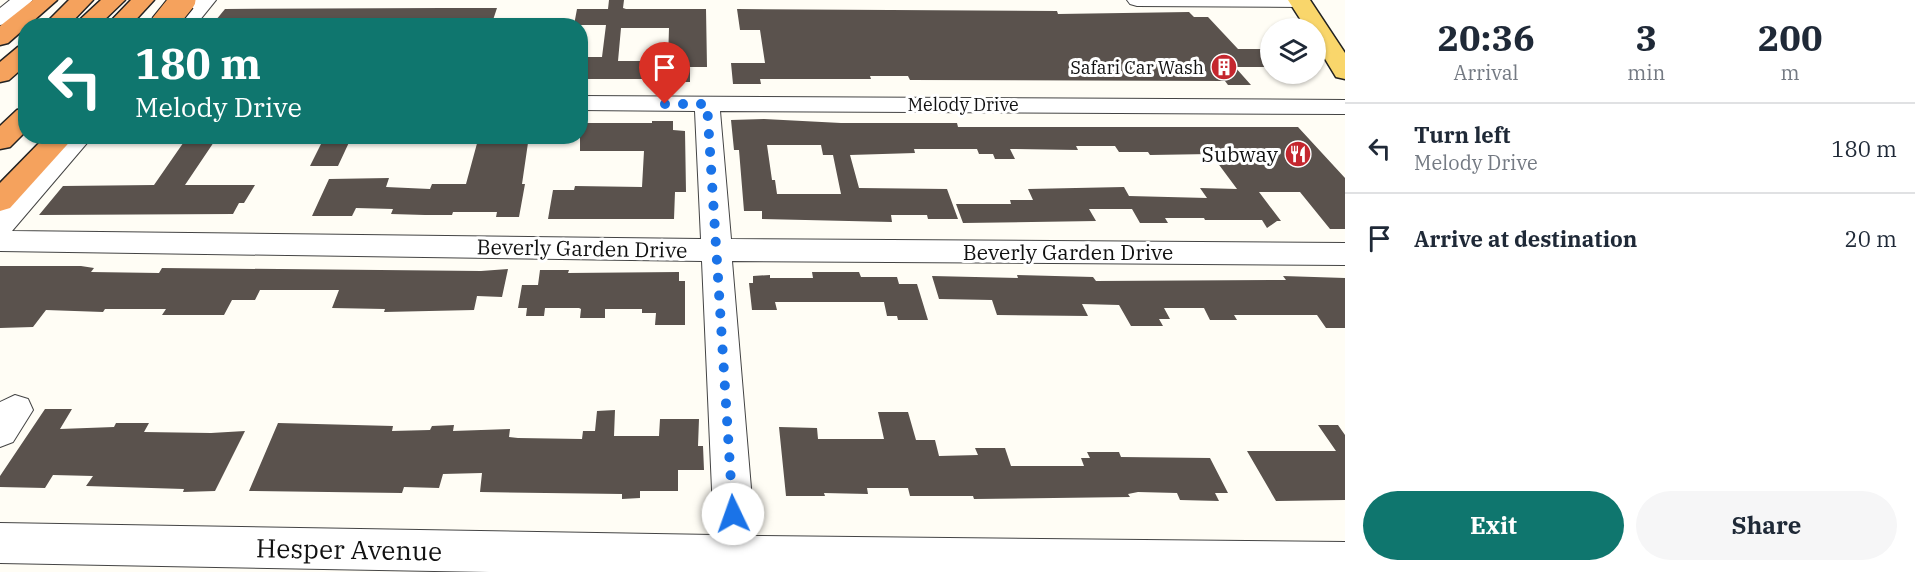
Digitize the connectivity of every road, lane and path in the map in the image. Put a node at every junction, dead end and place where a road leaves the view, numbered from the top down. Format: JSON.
{"nodes":[{"id":1,"x":23,"y":0,"type":"edge"},
{"id":2,"x":46,"y":0,"type":"edge"},
{"id":3,"x":56,"y":0,"type":"edge"},
{"id":4,"x":82,"y":0,"type":"edge"},
{"id":5,"x":114,"y":0,"type":"edge"},
{"id":6,"x":143,"y":0,"type":"edge"},
{"id":7,"x":185,"y":0,"type":"edge"},
{"id":8,"x":206,"y":0,"type":"edge"},
{"id":9,"x":1137,"y":0,"type":"edge"},
{"id":10,"x":1300,"y":0,"type":"edge"},
{"id":11,"x":24,"y":18,"type":"edge"},
{"id":12,"x":37,"y":18,"type":"edge"},
{"id":13,"x":63,"y":18,"type":"edge"},
{"id":14,"x":93,"y":18,"type":"edge"},
{"id":15,"x":125,"y":18,"type":"edge"},
{"id":16,"x":166,"y":18,"type":"edge"},
{"id":17,"x":169,"y":18,"type":"edge"},
{"id":18,"x":190,"y":18,"type":"edge"},
{"id":19,"x":0,"y":19,"type":"edge"},
{"id":20,"x":18,"y":23,"type":"edge"},
{"id":21,"x":18,"y":36,"type":"edge"},
{"id":22,"x":0,"y":38,"type":"edge"},
{"id":23,"x":1345,"y":47,"type":"edge"},
{"id":24,"x":0,"y":53,"type":"edge"},
{"id":25,"x":18,"y":59,"type":"edge"},
{"id":26,"x":1345,"y":72,"type":"edge"},
{"id":27,"x":0,"y":75,"type":"edge"},
{"id":28,"x":18,"y":82,"type":"edge"},
{"id":29,"x":0,"y":97,"type":"edge"},
{"id":30,"x":588,"y":103,"type":"edge"},
{"id":31,"x":707,"y":104,"type":"junction"},
{"id":32,"x":1345,"y":106,"type":"edge"},
{"id":33,"x":18,"y":124,"type":"edge"},
{"id":34,"x":18,"y":140,"type":"edge"},
{"id":35,"x":0,"y":141,"type":"edge"},
{"id":36,"x":54,"y":144,"type":"edge"},
{"id":37,"x":72,"y":144,"type":"edge"},
{"id":38,"x":0,"y":151,"type":"edge"},
{"id":39,"x":0,"y":201,"type":"edge"},
{"id":40,"x":0,"y":226,"type":"edge"},
{"id":41,"x":0,"y":241,"type":"edge"},
{"id":42,"x":716,"y":250,"type":"junction"},
{"id":43,"x":1345,"y":254,"type":"edge"},
{"id":44,"x":0,"y":543,"type":"edge"},
{"id":45,"x":1345,"y":563,"type":"edge"},
{"id":46,"x":736,"y":564,"type":"edge"}],
"edges":[{"from":1,"to":19,"type":"street"},
{"from":2,"to":11,"type":"highway"},
{"from":3,"to":12,"type":"highway"},
{"from":4,"to":13,"type":"highway"},
{"from":5,"to":14,"type":"highway"},
{"from":6,"to":15,"type":"highway"},
{"from":7,"to":16,"type":"highway"},
{"from":7,"to":17,"type":"highway","bridge":true},
{"from":8,"to":18,"type":"street"},
{"from":9,"to":10,"type":"street"},
{"from":10,"to":23,"type":"main road"},
{"from":10,"to":26,"type":"main road"},
{"from":20,"to":22,"type":"highway"},
{"from":21,"to":24,"type":"highway"},
{"from":25,"to":27,"type":"highway"},
{"from":28,"to":29,"type":"highway"},
{"from":30,"to":31,"type":"street","name":"Melody Drive"},
{"from":31,"to":32,"type":"street","name":"Melody Drive"},
{"from":31,"to":42,"type":"street"},
{"from":33,"to":35,"type":"highway"},
{"from":34,"to":38,"type":"highway"},
{"from":36,"to":39,"type":"highway"},
{"from":37,"to":40,"type":"street"},
{"from":41,"to":42,"type":"street","name":"Beverly Garden Drive"},
{"from":42,"to":43,"type":"street","name":"Beverly Garden Drive"},
{"from":42,"to":46,"type":"street"},
{"from":44,"to":46,"type":"street","name":"Hesper Avenue"},
{"from":45,"to":46,"type":"street","name":"Hesper Avenue"}]}
